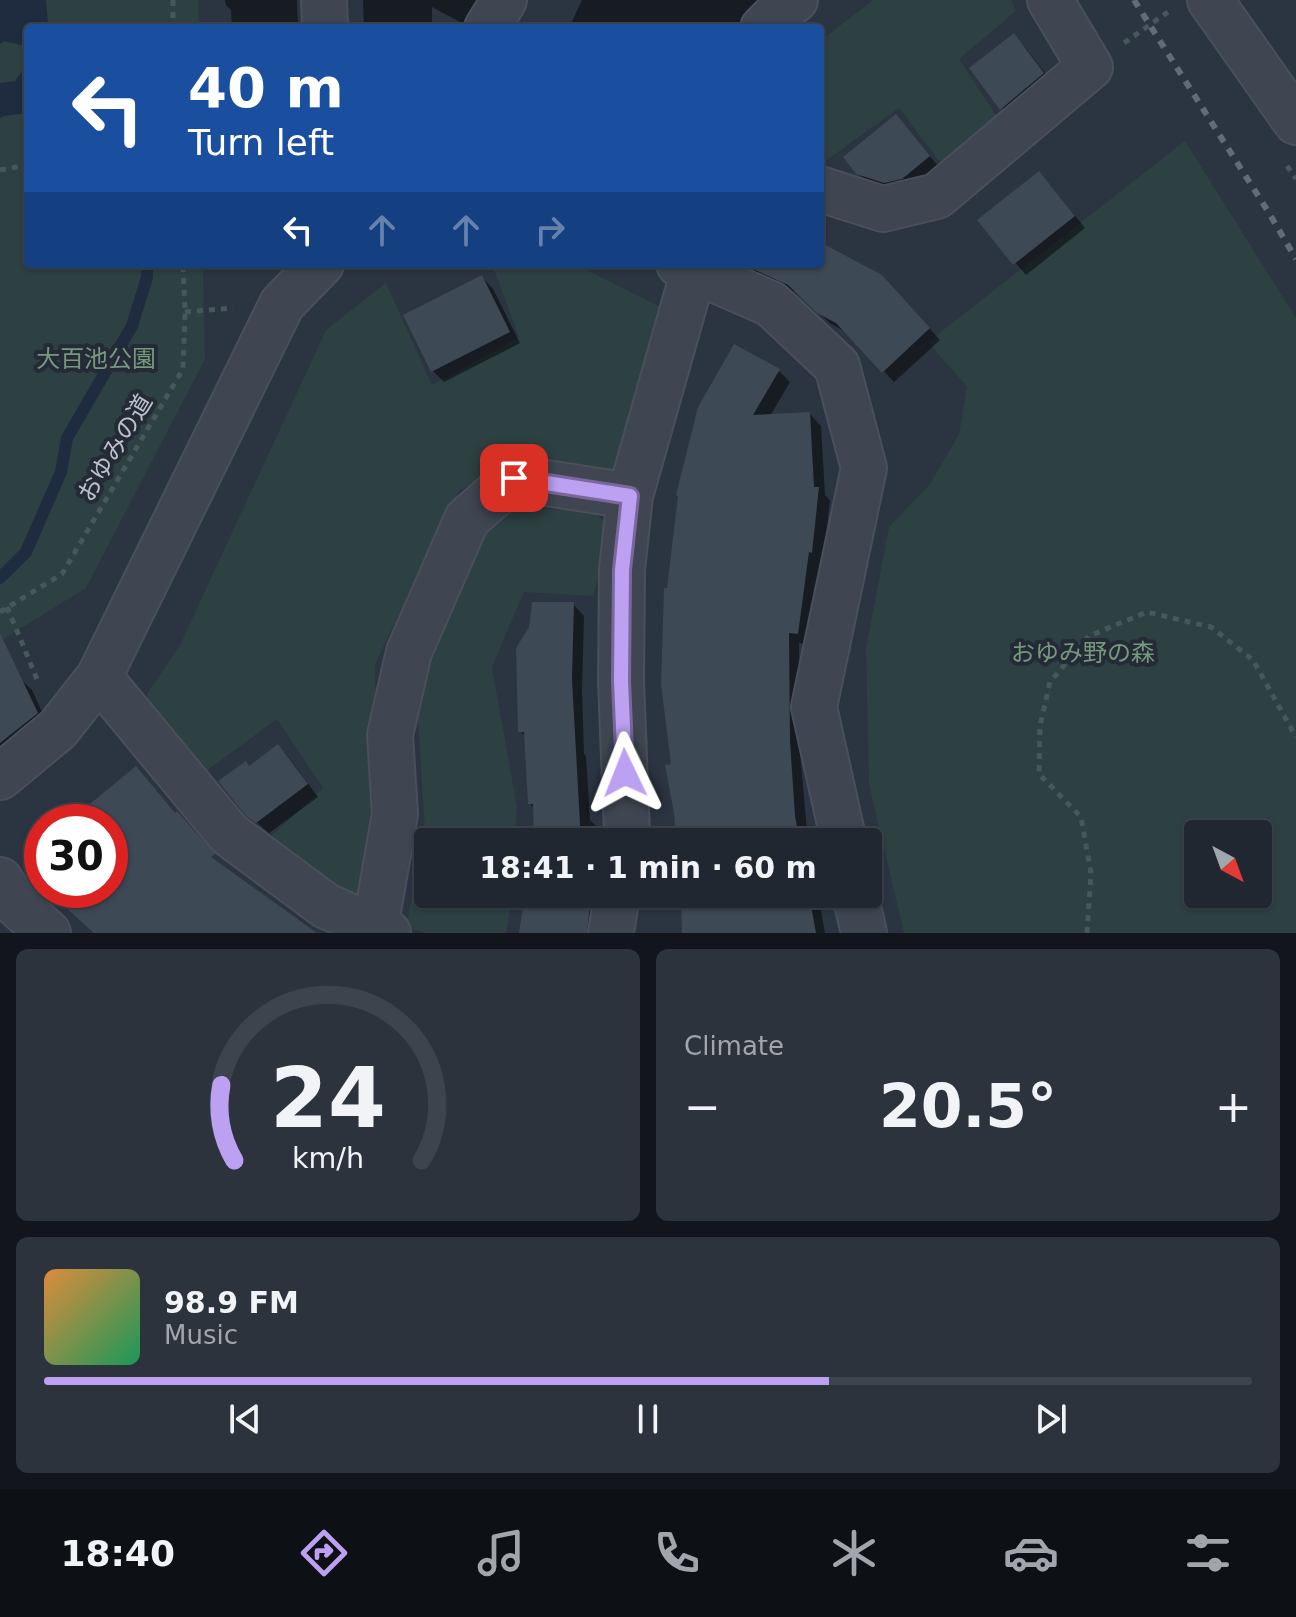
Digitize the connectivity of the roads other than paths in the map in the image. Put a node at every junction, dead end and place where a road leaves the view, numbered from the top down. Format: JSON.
{"nodes":[{"id":1,"x":324,"y":0,"type":"edge"},
{"id":2,"x":504,"y":0,"type":"edge"},
{"id":3,"x":795,"y":0,"type":"edge"},
{"id":4,"x":1050,"y":0,"type":"edge"},
{"id":5,"x":1191,"y":4,"type":"edge"},
{"id":6,"x":325,"y":24,"type":"edge"},
{"id":7,"x":489,"y":24,"type":"edge"},
{"id":8,"x":767,"y":24,"type":"edge"},
{"id":9,"x":1296,"y":122,"type":"edge"},
{"id":10,"x":824,"y":190,"type":"edge"},
{"id":11,"x":317,"y":268,"type":"edge"},
{"id":12,"x":686,"y":268,"type":"edge"},
{"id":13,"x":688,"y":268,"type":"edge"},
{"id":14,"x":630,"y":496,"type":"junction"},
{"id":15,"x":99,"y":677,"type":"junction"},
{"id":16,"x":0,"y":777,"type":"edge"},
{"id":17,"x":627,"y":828,"type":"edge"},
{"id":18,"x":841,"y":828,"type":"edge"},
{"id":19,"x":5,"y":901,"type":"edge"},
{"id":20,"x":615,"y":908,"type":"edge"},
{"id":21,"x":858,"y":908,"type":"edge"},
{"id":22,"x":382,"y":931,"type":"edge"},
{"id":23,"x":48,"y":933,"type":"edge"},
{"id":24,"x":611,"y":933,"type":"edge"},
{"id":25,"x":864,"y":933,"type":"edge"}],
"edges":[{"from":1,"to":6,"type":"street"},
{"from":2,"to":7,"type":"street"},
{"from":3,"to":8,"type":"street"},
{"from":4,"to":10,"type":"street"},
{"from":5,"to":9,"type":"street"},
{"from":11,"to":15,"type":"street"},
{"from":12,"to":14,"type":"street"},
{"from":13,"to":18,"type":"street"},
{"from":14,"to":17,"type":"street"},
{"from":14,"to":22,"type":"street"},
{"from":15,"to":16,"type":"street"},
{"from":15,"to":22,"type":"street"},
{"from":19,"to":23,"type":"street"},
{"from":20,"to":24,"type":"street"},
{"from":21,"to":25,"type":"street"}]}
